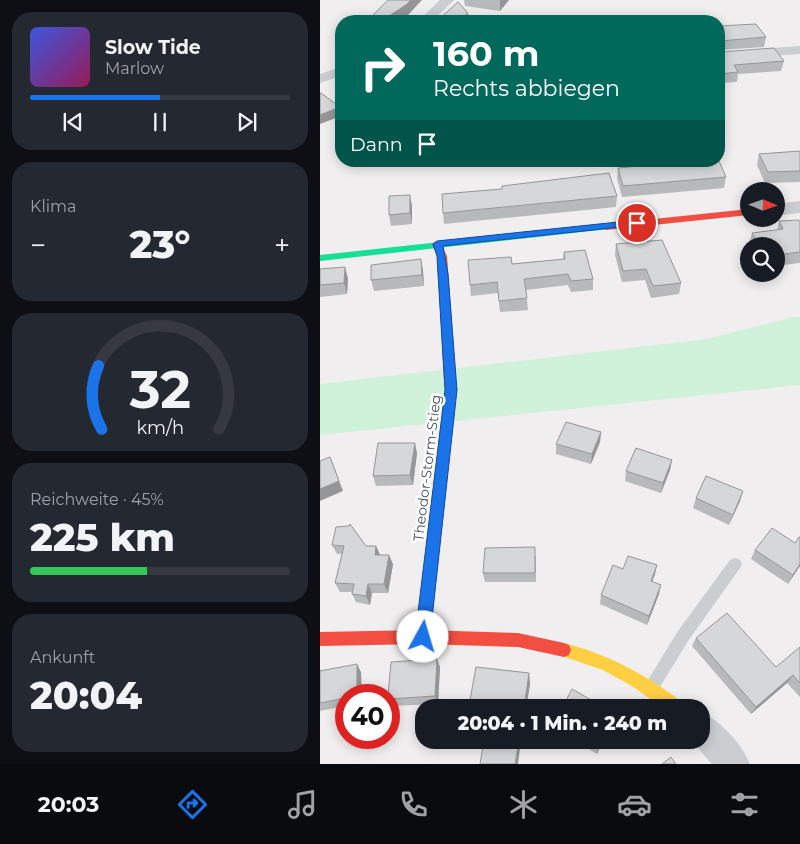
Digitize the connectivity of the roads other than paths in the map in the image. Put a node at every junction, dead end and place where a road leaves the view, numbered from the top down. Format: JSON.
{"nodes":[{"id":1,"x":448,"y":0,"type":"edge"},
{"id":2,"x":431,"y":15,"type":"edge"},
{"id":3,"x":800,"y":50,"type":"edge"},
{"id":4,"x":725,"y":56,"type":"edge"},
{"id":5,"x":335,"y":73,"type":"edge"},
{"id":6,"x":320,"y":79,"type":"edge"},
{"id":7,"x":800,"y":207,"type":"edge"},
{"id":8,"x":785,"y":209,"type":"edge"},
{"id":9,"x":740,"y":213,"type":"edge"},
{"id":10,"x":437,"y":244,"type":"junction"},
{"id":11,"x":320,"y":258,"type":"edge"},
{"id":12,"x":735,"y":564,"type":"dead end"},
{"id":13,"x":423,"y":637,"type":"junction"},
{"id":14,"x":320,"y":639,"type":"edge"},
{"id":15,"x":652,"y":689,"type":"junction"},
{"id":16,"x":665,"y":699,"type":"edge"},
{"id":17,"x":710,"y":738,"type":"edge"},
{"id":18,"x":734,"y":764,"type":"edge"}],
"edges":[{"from":1,"to":2,"type":"street"},
{"from":3,"to":4,"type":"street"},
{"from":5,"to":6,"type":"street"},
{"from":7,"to":8,"type":"street"},
{"from":9,"to":10,"type":"street"},
{"from":10,"to":11,"type":"street"},
{"from":10,"to":13,"type":"street","name":"Theodor-Storm-Stieg"},
{"from":12,"to":15,"type":"lane"},
{"from":13,"to":14,"type":"street"},
{"from":13,"to":15,"type":"street"},
{"from":15,"to":16,"type":"street"},
{"from":17,"to":18,"type":"street"}]}
